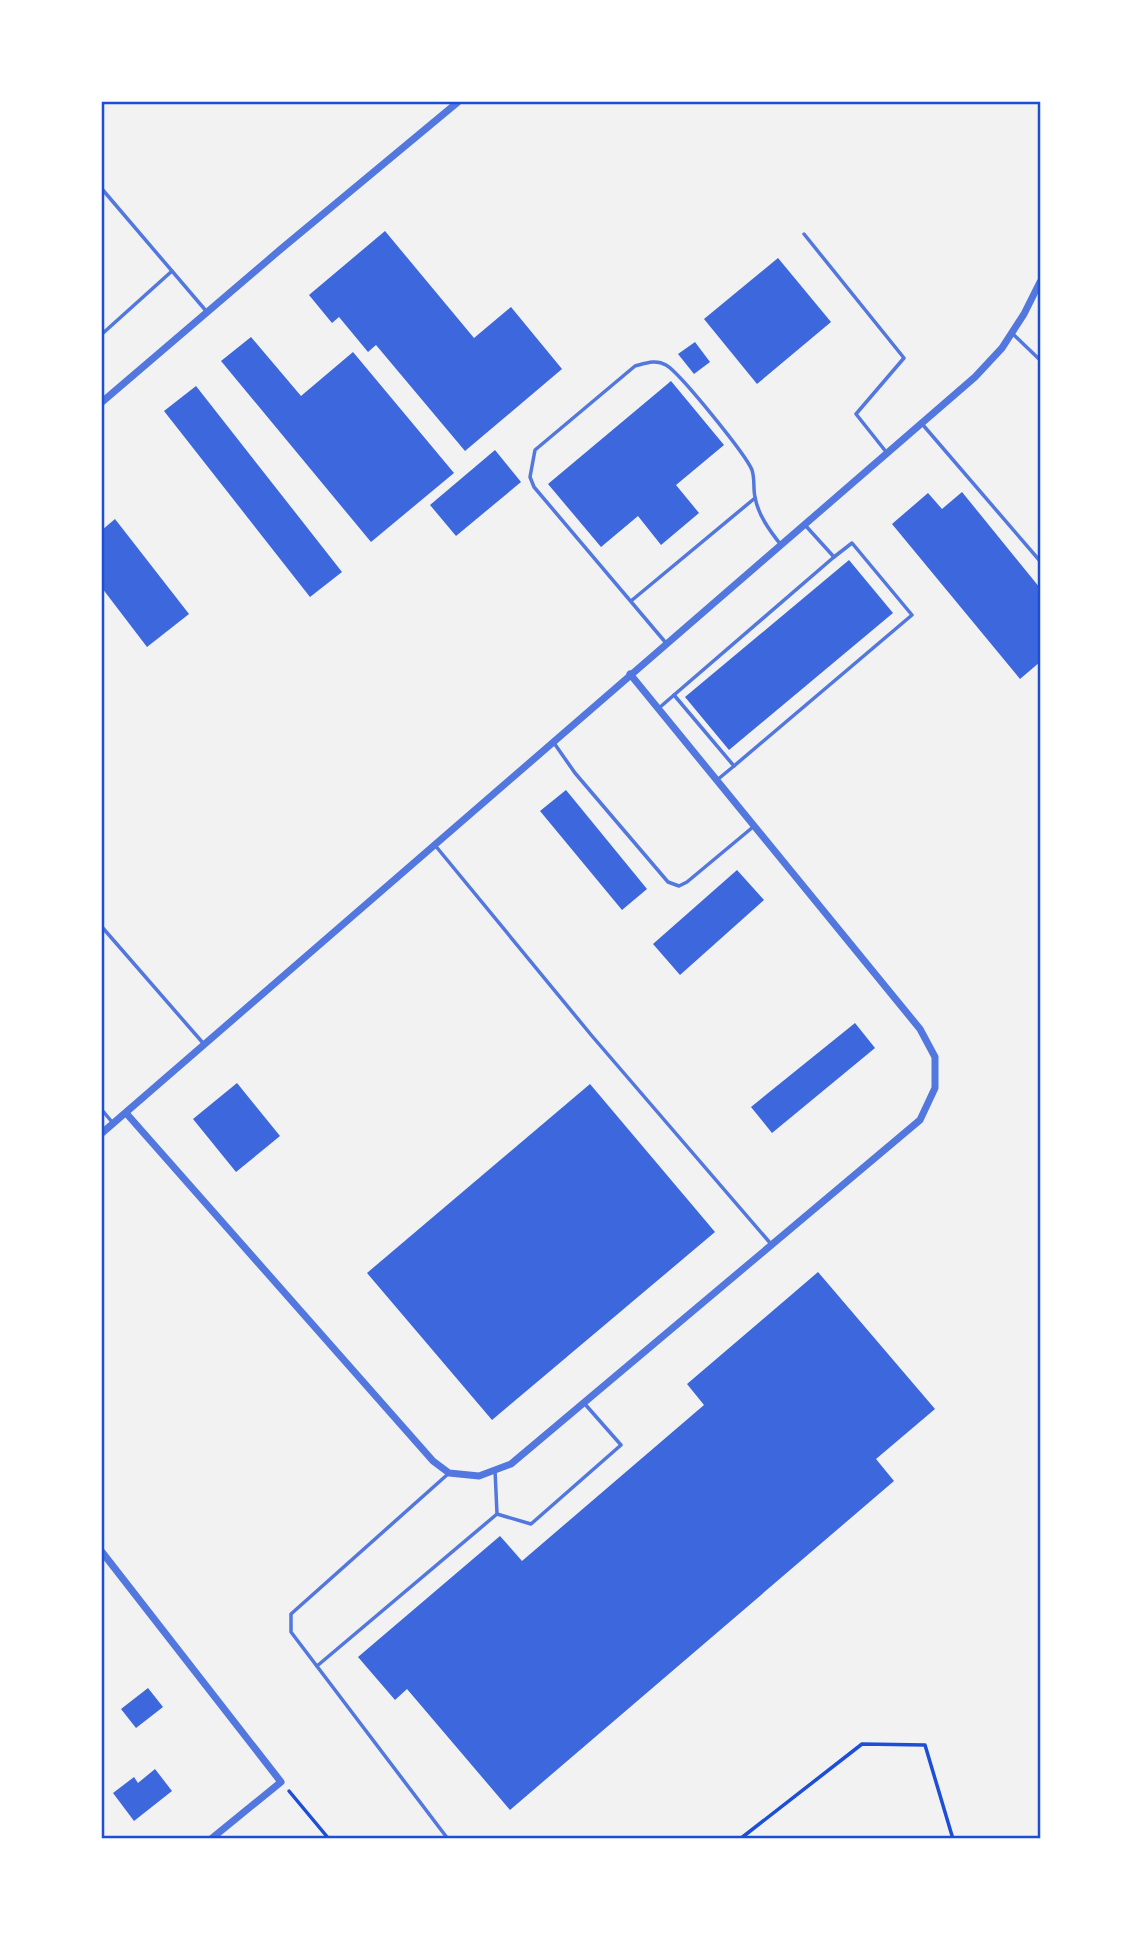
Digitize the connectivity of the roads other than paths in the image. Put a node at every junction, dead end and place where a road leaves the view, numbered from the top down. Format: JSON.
{"nodes":[{"id":1,"x":458,"y":102,"type":"edge"},
{"id":2,"x":102,"y":189,"type":"edge"},
{"id":3,"x":804,"y":234,"type":"dead end"},
{"id":4,"x":172,"y":271,"type":"junction"},
{"id":5,"x":1041,"y":282,"type":"edge"},
{"id":6,"x":207,"y":312,"type":"junction"},
{"id":7,"x":1012,"y":333,"type":"junction"},
{"id":8,"x":102,"y":334,"type":"edge"},
{"id":9,"x":1041,"y":360,"type":"edge"},
{"id":10,"x":102,"y":402,"type":"edge"},
{"id":11,"x":921,"y":423,"type":"junction"},
{"id":12,"x":887,"y":453,"type":"junction"},
{"id":13,"x":755,"y":498,"type":"junction"},
{"id":14,"x":805,"y":525,"type":"junction"},
{"id":15,"x":781,"y":545,"type":"junction"},
{"id":16,"x":834,"y":557,"type":"junction"},
{"id":17,"x":1041,"y":561,"type":"edge"},
{"id":18,"x":631,"y":601,"type":"junction"},
{"id":19,"x":666,"y":643,"type":"junction"},
{"id":20,"x":630,"y":674,"type":"junction"},
{"id":21,"x":674,"y":695,"type":"junction"},
{"id":22,"x":658,"y":709,"type":"junction"},
{"id":23,"x":552,"y":741,"type":"junction"},
{"id":24,"x":734,"y":766,"type":"junction"},
{"id":25,"x":717,"y":780,"type":"junction"},
{"id":26,"x":754,"y":826,"type":"junction"},
{"id":27,"x":435,"y":844,"type":"junction"},
{"id":28,"x":102,"y":927,"type":"edge"},
{"id":29,"x":204,"y":1045,"type":"junction"},
{"id":30,"x":102,"y":1110,"type":"edge"},
{"id":31,"x":126,"y":1113,"type":"junction"},
{"id":32,"x":113,"y":1123,"type":"junction"},
{"id":33,"x":102,"y":1133,"type":"edge"},
{"id":34,"x":771,"y":1244,"type":"junction"},
{"id":35,"x":583,"y":1403,"type":"junction"},
{"id":36,"x":495,"y":1470,"type":"junction"},
{"id":37,"x":449,"y":1473,"type":"junction"},
{"id":38,"x":497,"y":1514,"type":"junction"},
{"id":39,"x":102,"y":1552,"type":"edge"},
{"id":40,"x":317,"y":1666,"type":"junction"},
{"id":41,"x":211,"y":1839,"type":"edge"},
{"id":42,"x":449,"y":1839,"type":"edge"}],
"edges":[{"from":1,"to":6,"type":"street"},
{"from":2,"to":4,"type":"lane"},
{"from":3,"to":12,"type":"lane"},
{"from":4,"to":6,"type":"lane"},
{"from":4,"to":8,"type":"lane"},
{"from":5,"to":7,"type":"street"},
{"from":6,"to":10,"type":"street"},
{"from":7,"to":9,"type":"lane"},
{"from":7,"to":11,"type":"street"},
{"from":11,"to":12,"type":"street"},
{"from":11,"to":17,"type":"lane"},
{"from":12,"to":14,"type":"street"},
{"from":13,"to":15,"type":"lane"},
{"from":13,"to":18,"type":"lane"},
{"from":13,"to":18,"type":"lane"},
{"from":14,"to":15,"type":"street"},
{"from":14,"to":16,"type":"lane"},
{"from":15,"to":19,"type":"street"},
{"from":16,"to":21,"type":"lane"},
{"from":16,"to":24,"type":"lane"},
{"from":18,"to":19,"type":"lane"},
{"from":19,"to":20,"type":"street"},
{"from":20,"to":22,"type":"street"},
{"from":20,"to":23,"type":"street"},
{"from":21,"to":22,"type":"lane"},
{"from":21,"to":24,"type":"lane"},
{"from":22,"to":25,"type":"street"},
{"from":23,"to":26,"type":"lane"},
{"from":23,"to":27,"type":"street"},
{"from":24,"to":25,"type":"lane"},
{"from":25,"to":26,"type":"street"},
{"from":26,"to":34,"type":"street"},
{"from":27,"to":29,"type":"street"},
{"from":27,"to":34,"type":"lane"},
{"from":28,"to":29,"type":"lane"},
{"from":29,"to":31,"type":"street"},
{"from":30,"to":32,"type":"lane"},
{"from":31,"to":32,"type":"street"},
{"from":31,"to":37,"type":"street"},
{"from":32,"to":33,"type":"street"},
{"from":34,"to":35,"type":"street"},
{"from":35,"to":36,"type":"street"},
{"from":35,"to":38,"type":"lane"},
{"from":36,"to":37,"type":"street"},
{"from":36,"to":38,"type":"lane"},
{"from":37,"to":40,"type":"lane"},
{"from":38,"to":40,"type":"lane"},
{"from":39,"to":41,"type":"street"},
{"from":40,"to":42,"type":"lane"}]}
